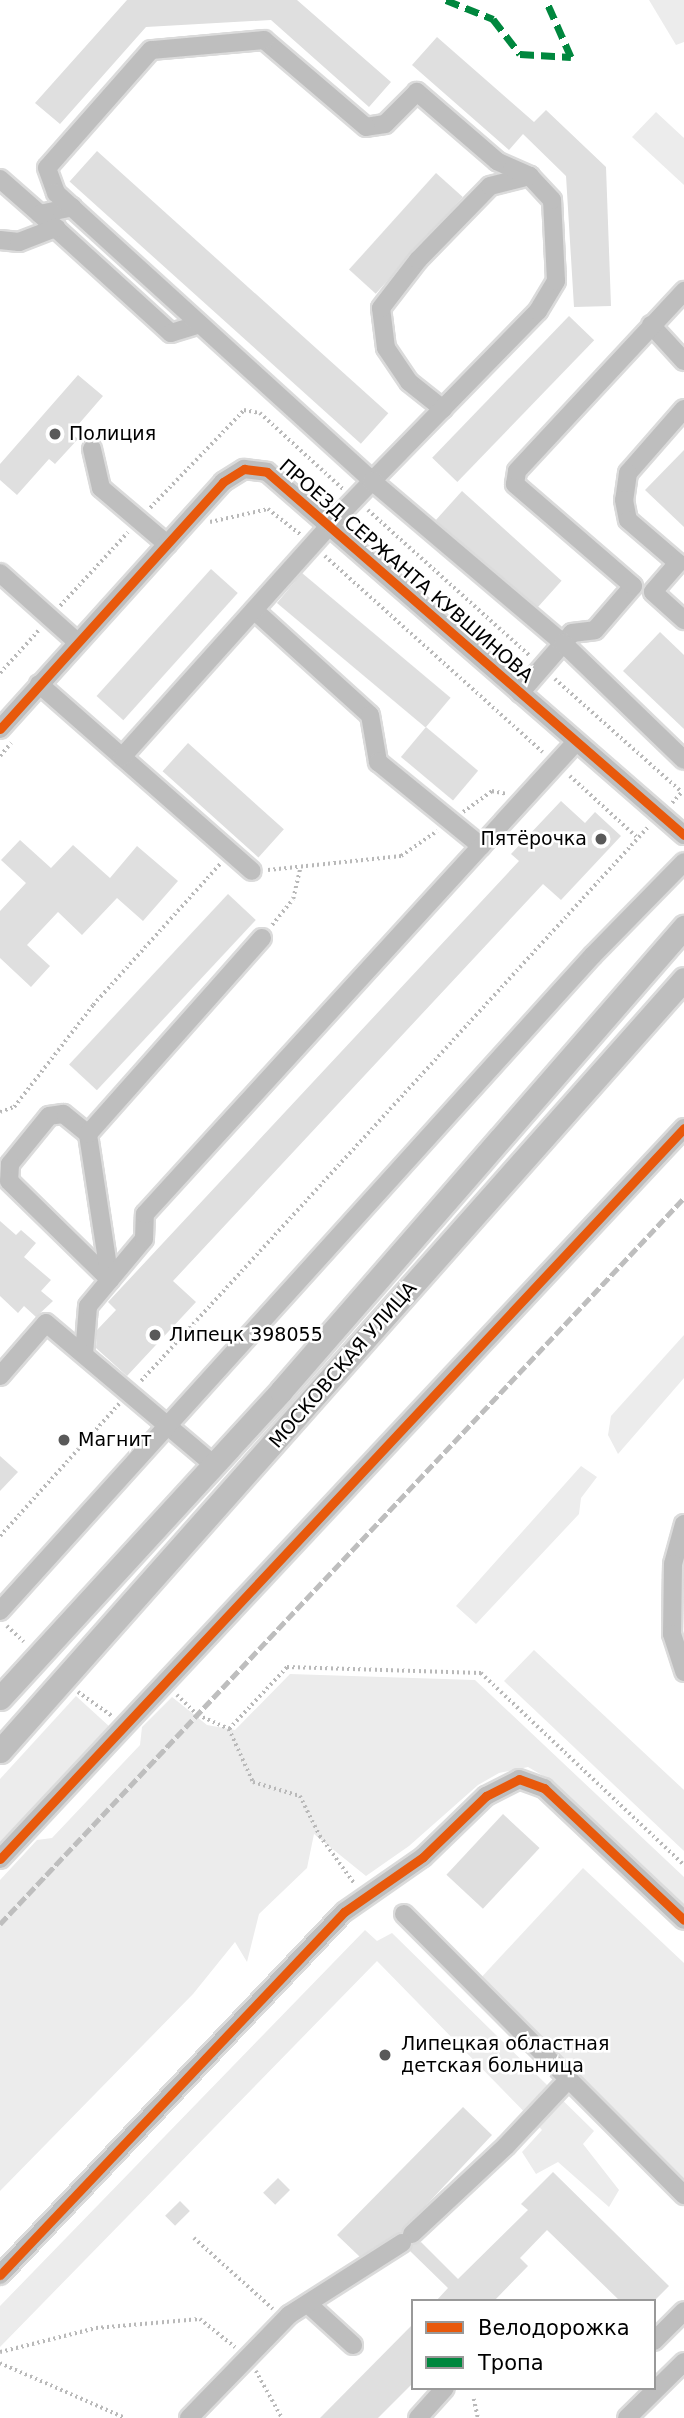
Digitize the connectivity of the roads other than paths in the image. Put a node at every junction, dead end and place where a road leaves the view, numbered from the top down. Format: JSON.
{"nodes":[{"id":1,"x":530,"y":177,"type":"junction"},
{"id":2,"x":0,"y":179,"type":"edge"},
{"id":3,"x":72,"y":207,"type":"junction"},
{"id":4,"x":40,"y":214,"type":"junction"},
{"id":5,"x":56,"y":228,"type":"junction"},
{"id":6,"x":0,"y":240,"type":"edge"},
{"id":7,"x":684,"y":291,"type":"edge"},
{"id":8,"x":200,"y":324,"type":"junction"},
{"id":9,"x":650,"y":325,"type":"junction"},
{"id":10,"x":684,"y":361,"type":"edge"},
{"id":11,"x":443,"y":409,"type":"junction"},
{"id":12,"x":681,"y":422,"type":"edge"},
{"id":13,"x":92,"y":449,"type":"dead end"},
{"id":14,"x":372,"y":481,"type":"junction"},
{"id":15,"x":330,"y":525,"type":"junction"},
{"id":16,"x":167,"y":544,"type":"junction"},
{"id":17,"x":681,"y":566,"type":"edge"},
{"id":18,"x":0,"y":573,"type":"edge"},
{"id":19,"x":254,"y":610,"type":"junction"},
{"id":20,"x":684,"y":620,"type":"edge"},
{"id":21,"x":76,"y":641,"type":"junction"},
{"id":22,"x":563,"y":643,"type":"junction"},
{"id":23,"x":39,"y":684,"type":"junction"},
{"id":24,"x":520,"y":693,"type":"junction"},
{"id":25,"x":0,"y":729,"type":"edge"},
{"id":26,"x":576,"y":742,"type":"junction"},
{"id":27,"x":122,"y":757,"type":"junction"},
{"id":28,"x":684,"y":760,"type":"edge"},
{"id":29,"x":684,"y":835,"type":"edge"},
{"id":30,"x":481,"y":846,"type":"junction"},
{"id":31,"x":684,"y":862,"type":"edge"},
{"id":32,"x":252,"y":871,"type":"road end"},
{"id":33,"x":684,"y":927,"type":"edge"},
{"id":34,"x":262,"y":938,"type":"road end"},
{"id":35,"x":684,"y":979,"type":"edge"},
{"id":36,"x":684,"y":1128,"type":"edge"},
{"id":37,"x":88,"y":1134,"type":"junction"},
{"id":38,"x":110,"y":1280,"type":"junction"},
{"id":39,"x":84,"y":1354,"type":"junction"},
{"id":40,"x":0,"y":1376,"type":"edge"},
{"id":41,"x":170,"y":1424,"type":"junction"},
{"id":42,"x":213,"y":1464,"type":"junction"},
{"id":43,"x":684,"y":1524,"type":"edge"},
{"id":44,"x":0,"y":1611,"type":"edge"},
{"id":45,"x":684,"y":1672,"type":"edge"},
{"id":46,"x":0,"y":1698,"type":"edge"},
{"id":47,"x":0,"y":1751,"type":"edge"},
{"id":48,"x":0,"y":1859,"type":"edge"},
{"id":49,"x":404,"y":1914,"type":"dead end"},
{"id":50,"x":684,"y":1920,"type":"edge"},
{"id":51,"x":569,"y":2079,"type":"junction"},
{"id":52,"x":684,"y":2195,"type":"edge"},
{"id":53,"x":0,"y":2275,"type":"edge"},
{"id":54,"x":308,"y":2304,"type":"junction"},
{"id":55,"x":684,"y":2311,"type":"edge"},
{"id":56,"x":656,"y":2339,"type":"edge"},
{"id":57,"x":353,"y":2345,"type":"dead end"},
{"id":58,"x":684,"y":2362,"type":"edge"},
{"id":59,"x":443,"y":2390,"type":"edge"},
{"id":60,"x":656,"y":2390,"type":"edge"},
{"id":61,"x":656,"y":2390,"type":"edge"},
{"id":62,"x":189,"y":2418,"type":"edge"},
{"id":63,"x":418,"y":2418,"type":"edge"},
{"id":64,"x":627,"y":2418,"type":"edge"}],
"edges":[{"from":1,"to":3,"type":"street"},
{"from":1,"to":11,"type":"street"},
{"from":1,"to":11,"type":"street"},
{"from":2,"to":4,"type":"street"},
{"from":3,"to":4,"type":"street"},
{"from":3,"to":8,"type":"street"},
{"from":4,"to":5,"type":"street"},
{"from":5,"to":6,"type":"street"},
{"from":5,"to":8,"type":"street"},
{"from":7,"to":9,"type":"street"},
{"from":8,"to":14,"type":"street"},
{"from":9,"to":10,"type":"street"},
{"from":9,"to":22,"type":"street"},
{"from":11,"to":14,"type":"street"},
{"from":12,"to":17,"type":"street"},
{"from":13,"to":16,"type":"street"},
{"from":14,"to":15,"type":"street"},
{"from":14,"to":22,"type":"street"},
{"from":15,"to":16,"type":"street","name":"ПРОЕЗД СЕРЖАНТА КУВШИНОВА"},
{"from":15,"to":19,"type":"street"},
{"from":15,"to":24,"type":"street","name":"ПРОЕЗД СЕРЖАНТА КУВШИНОВА"},
{"from":16,"to":21,"type":"street","name":"ПРОЕЗД СЕРЖАНТА КУВШИНОВА"},
{"from":17,"to":20,"type":"street"},
{"from":18,"to":21,"type":"street"},
{"from":19,"to":27,"type":"street"},
{"from":19,"to":30,"type":"street"},
{"from":21,"to":23,"type":"street","name":"ПРОЕЗД СЕРЖАНТА КУВШИНОВА"},
{"from":22,"to":24,"type":"street"},
{"from":22,"to":28,"type":"street"},
{"from":23,"to":25,"type":"street","name":"ПРОЕЗД СЕРЖАНТА КУВШИНОВА"},
{"from":23,"to":27,"type":"street"},
{"from":24,"to":26,"type":"street","name":"ПРОЕЗД СЕРЖАНТА КУВШИНОВА"},
{"from":26,"to":29,"type":"street","name":"ПРОЕЗД СЕРЖАНТА КУВШИНОВА"},
{"from":26,"to":30,"type":"street"},
{"from":27,"to":32,"type":"street"},
{"from":30,"to":38,"type":"street"},
{"from":31,"to":41,"type":"street"},
{"from":33,"to":42,"type":"main road","name":"МОСКОВСКАЯ УЛИЦА"},
{"from":34,"to":37,"type":"street"},
{"from":35,"to":47,"type":"main road","name":"МОСКОВСКАЯ УЛИЦА"},
{"from":36,"to":48,"type":"street"},
{"from":37,"to":38,"type":"street"},
{"from":37,"to":38,"type":"street"},
{"from":38,"to":39,"type":"street"},
{"from":39,"to":40,"type":"street"},
{"from":39,"to":41,"type":"street"},
{"from":41,"to":42,"type":"street"},
{"from":41,"to":44,"type":"street"},
{"from":42,"to":46,"type":"main road","name":"МОСКОВСКАЯ УЛИЦА"},
{"from":43,"to":45,"type":"street"},
{"from":49,"to":51,"type":"street"},
{"from":50,"to":53,"type":"street"},
{"from":51,"to":52,"type":"street"},
{"from":51,"to":54,"type":"street"},
{"from":54,"to":57,"type":"street"},
{"from":54,"to":62,"type":"street"},
{"from":55,"to":56,"type":"street"},
{"from":58,"to":61,"type":"street"},
{"from":59,"to":63,"type":"street"},
{"from":60,"to":64,"type":"street"}]}
